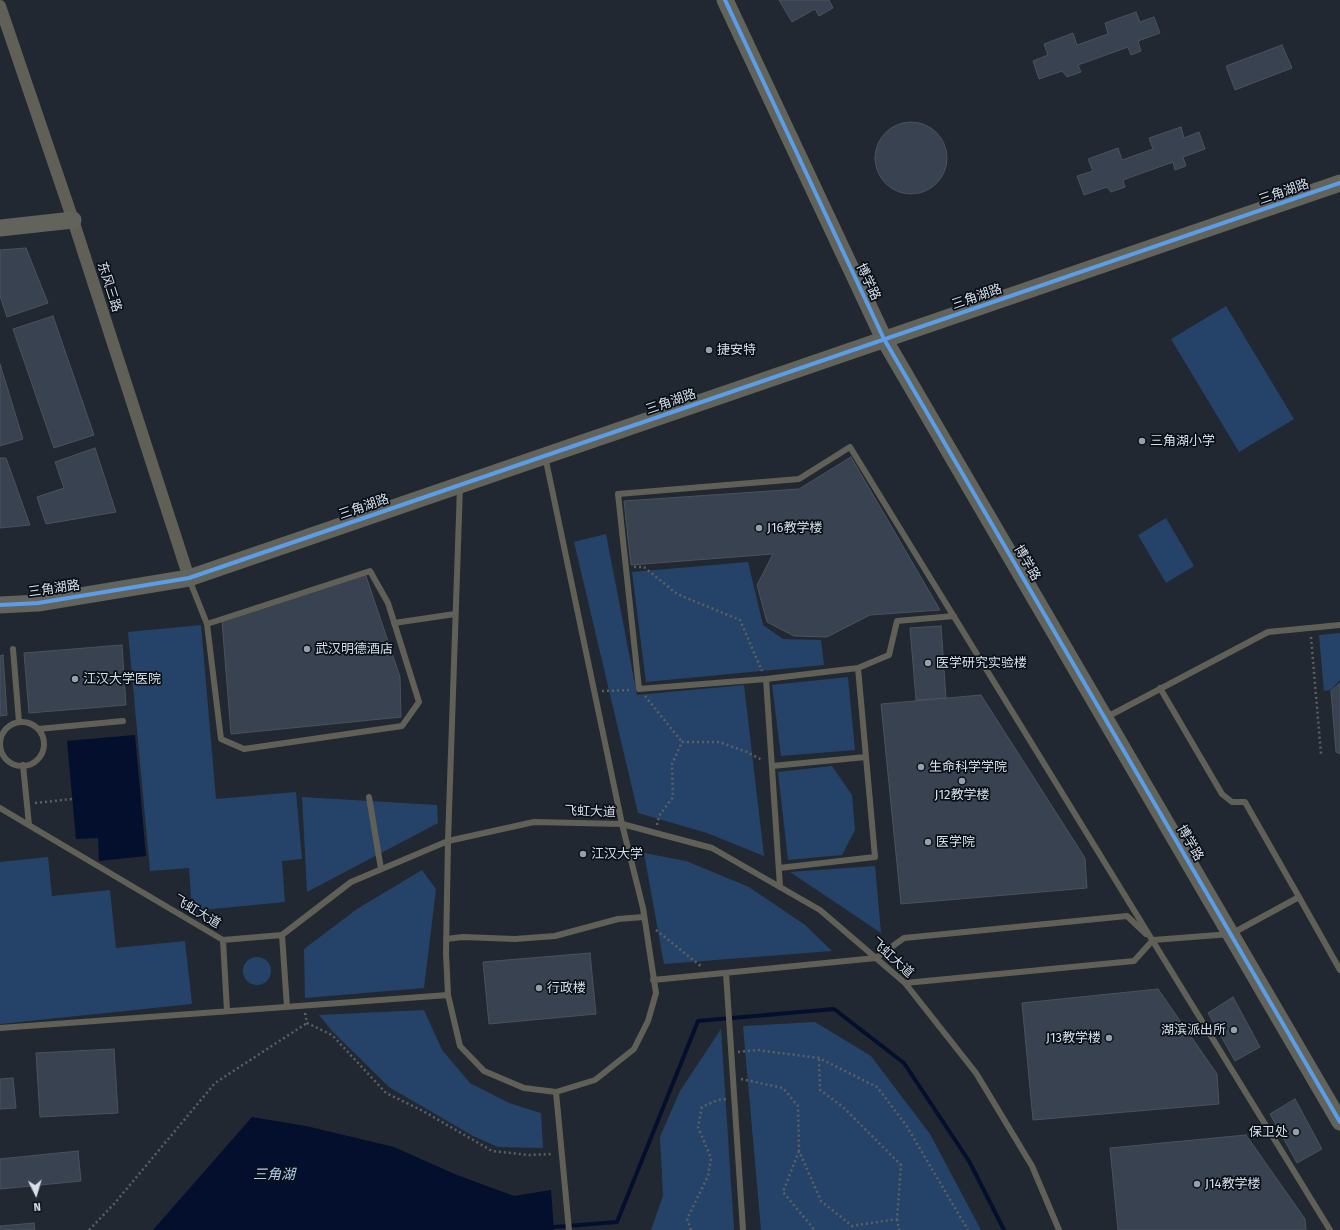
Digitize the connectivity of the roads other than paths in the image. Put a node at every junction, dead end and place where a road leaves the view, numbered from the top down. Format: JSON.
{"nodes":[{"id":1,"x":725,"y":0,"type":"edge"},
{"id":2,"x":0,"y":6,"type":"edge"},
{"id":3,"x":1340,"y":183,"type":"edge"},
{"id":4,"x":73,"y":220,"type":"junction"},
{"id":5,"x":0,"y":228,"type":"edge"},
{"id":6,"x":884,"y":339,"type":"junction"},
{"id":7,"x":545,"y":456,"type":"junction"},
{"id":8,"x":460,"y":484,"type":"junction"},
{"id":9,"x":189,"y":578,"type":"junction"},
{"id":10,"x":0,"y":605,"type":"edge"},
{"id":11,"x":455,"y":614,"type":"junction"},
{"id":12,"x":954,"y":616,"type":"junction"},
{"id":13,"x":394,"y":623,"type":"junction"},
{"id":14,"x":207,"y":624,"type":"junction"},
{"id":15,"x":1340,"y":625,"type":"edge"},
{"id":16,"x":13,"y":648,"type":"dead end"},
{"id":17,"x":858,"y":668,"type":"junction"},
{"id":18,"x":766,"y":679,"type":"junction"},
{"id":19,"x":1160,"y":688,"type":"junction"},
{"id":20,"x":1105,"y":718,"type":"junction"},
{"id":21,"x":123,"y":721,"type":"dead end"},
{"id":22,"x":19,"y":722,"type":"junction"},
{"id":23,"x":3,"y":729,"type":"edge"},
{"id":24,"x":38,"y":729,"type":"junction"},
{"id":25,"x":866,"y":757,"type":"junction"},
{"id":26,"x":23,"y":766,"type":"junction"},
{"id":27,"x":772,"y":766,"type":"junction"},
{"id":28,"x":370,"y":797,"type":"dead end"},
{"id":29,"x":0,"y":808,"type":"edge"},
{"id":30,"x":622,"y":824,"type":"junction"},
{"id":31,"x":29,"y":825,"type":"junction"},
{"id":32,"x":448,"y":841,"type":"junction"},
{"id":33,"x":779,"y":868,"type":"junction"},
{"id":34,"x":381,"y":869,"type":"junction"},
{"id":35,"x":780,"y":888,"type":"junction"},
{"id":36,"x":1299,"y":897,"type":"junction"},
{"id":37,"x":644,"y":919,"type":"junction"},
{"id":38,"x":1231,"y":934,"type":"junction"},
{"id":39,"x":282,"y":935,"type":"junction"},
{"id":40,"x":446,"y":939,"type":"junction"},
{"id":41,"x":223,"y":940,"type":"junction"},
{"id":42,"x":1152,"y":940,"type":"junction"},
{"id":43,"x":876,"y":958,"type":"junction"},
{"id":44,"x":1340,"y":970,"type":"edge"},
{"id":45,"x":726,"y":973,"type":"junction"},
{"id":46,"x":653,"y":980,"type":"junction"},
{"id":47,"x":905,"y":983,"type":"junction"},
{"id":48,"x":448,"y":995,"type":"junction"},
{"id":49,"x":286,"y":1007,"type":"junction"},
{"id":50,"x":227,"y":1011,"type":"junction"},
{"id":51,"x":0,"y":1028,"type":"edge"},
{"id":52,"x":556,"y":1092,"type":"junction"},
{"id":53,"x":1340,"y":1122,"type":"edge"},
{"id":54,"x":569,"y":1230,"type":"edge"},
{"id":55,"x":743,"y":1230,"type":"edge"},
{"id":56,"x":1059,"y":1230,"type":"edge"},
{"id":57,"x":1330,"y":1230,"type":"edge"}],
"edges":[{"from":1,"to":6,"type":"street","name":"博学路"},
{"from":2,"to":4,"type":"street","name":"东风三路"},
{"from":3,"to":6,"type":"street","name":"三角湖路"},
{"from":4,"to":5,"type":"street"},
{"from":4,"to":9,"type":"street","name":"东风三路"},
{"from":6,"to":7,"type":"street","name":"三角湖路"},
{"from":6,"to":20,"type":"street","name":"博学路"},
{"from":7,"to":8,"type":"street","name":"三角湖路"},
{"from":7,"to":30,"type":"lane"},
{"from":8,"to":9,"type":"street","name":"三角湖路"},
{"from":8,"to":11,"type":"lane"},
{"from":9,"to":10,"type":"street","name":"三角湖路"},
{"from":9,"to":14,"type":"lane"},
{"from":11,"to":13,"type":"lane"},
{"from":11,"to":32,"type":"lane"},
{"from":12,"to":17,"type":"lane"},
{"from":12,"to":18,"type":"lane"},
{"from":12,"to":42,"type":"lane"},
{"from":13,"to":14,"type":"lane"},
{"from":13,"to":14,"type":"lane"},
{"from":15,"to":19,"type":"lane"},
{"from":16,"to":22,"type":"lane"},
{"from":17,"to":18,"type":"lane"},
{"from":17,"to":25,"type":"lane"},
{"from":18,"to":27,"type":"lane"},
{"from":19,"to":20,"type":"lane"},
{"from":19,"to":36,"type":"lane"},
{"from":20,"to":38,"type":"street","name":"博学路"},
{"from":21,"to":24,"type":"lane"},
{"from":22,"to":23,"type":"lane"},
{"from":22,"to":24,"type":"lane"},
{"from":23,"to":26,"type":"lane"},
{"from":24,"to":26,"type":"lane"},
{"from":25,"to":27,"type":"lane"},
{"from":25,"to":33,"type":"lane"},
{"from":26,"to":31,"type":"lane"},
{"from":27,"to":33,"type":"lane"},
{"from":28,"to":34,"type":"lane"},
{"from":29,"to":31,"type":"lane","name":"飞虹大道"},
{"from":30,"to":32,"type":"lane","name":"飞虹大道"},
{"from":30,"to":35,"type":"lane","name":"飞虹大道"},
{"from":30,"to":37,"type":"lane"},
{"from":31,"to":41,"type":"lane","name":"飞虹大道"},
{"from":32,"to":34,"type":"lane","name":"飞虹大道"},
{"from":32,"to":40,"type":"lane"},
{"from":33,"to":35,"type":"lane"},
{"from":34,"to":39,"type":"lane","name":"飞虹大道"},
{"from":35,"to":43,"type":"lane","name":"飞虹大道"},
{"from":36,"to":38,"type":"lane"},
{"from":36,"to":44,"type":"lane"},
{"from":37,"to":40,"type":"lane"},
{"from":37,"to":46,"type":"lane"},
{"from":38,"to":42,"type":"lane"},
{"from":38,"to":53,"type":"street","name":"博学路"},
{"from":39,"to":41,"type":"lane","name":"飞虹大道"},
{"from":39,"to":49,"type":"lane"},
{"from":40,"to":48,"type":"lane"},
{"from":41,"to":50,"type":"lane"},
{"from":42,"to":43,"type":"lane"},
{"from":42,"to":47,"type":"lane"},
{"from":42,"to":57,"type":"lane"},
{"from":43,"to":45,"type":"lane"},
{"from":43,"to":47,"type":"lane","name":"飞虹大道"},
{"from":45,"to":46,"type":"lane"},
{"from":45,"to":55,"type":"lane"},
{"from":46,"to":52,"type":"lane"},
{"from":47,"to":56,"type":"lane","name":"飞虹大道"},
{"from":48,"to":49,"type":"lane"},
{"from":48,"to":52,"type":"lane"},
{"from":49,"to":50,"type":"lane"},
{"from":50,"to":51,"type":"lane"},
{"from":52,"to":54,"type":"lane"}]}
